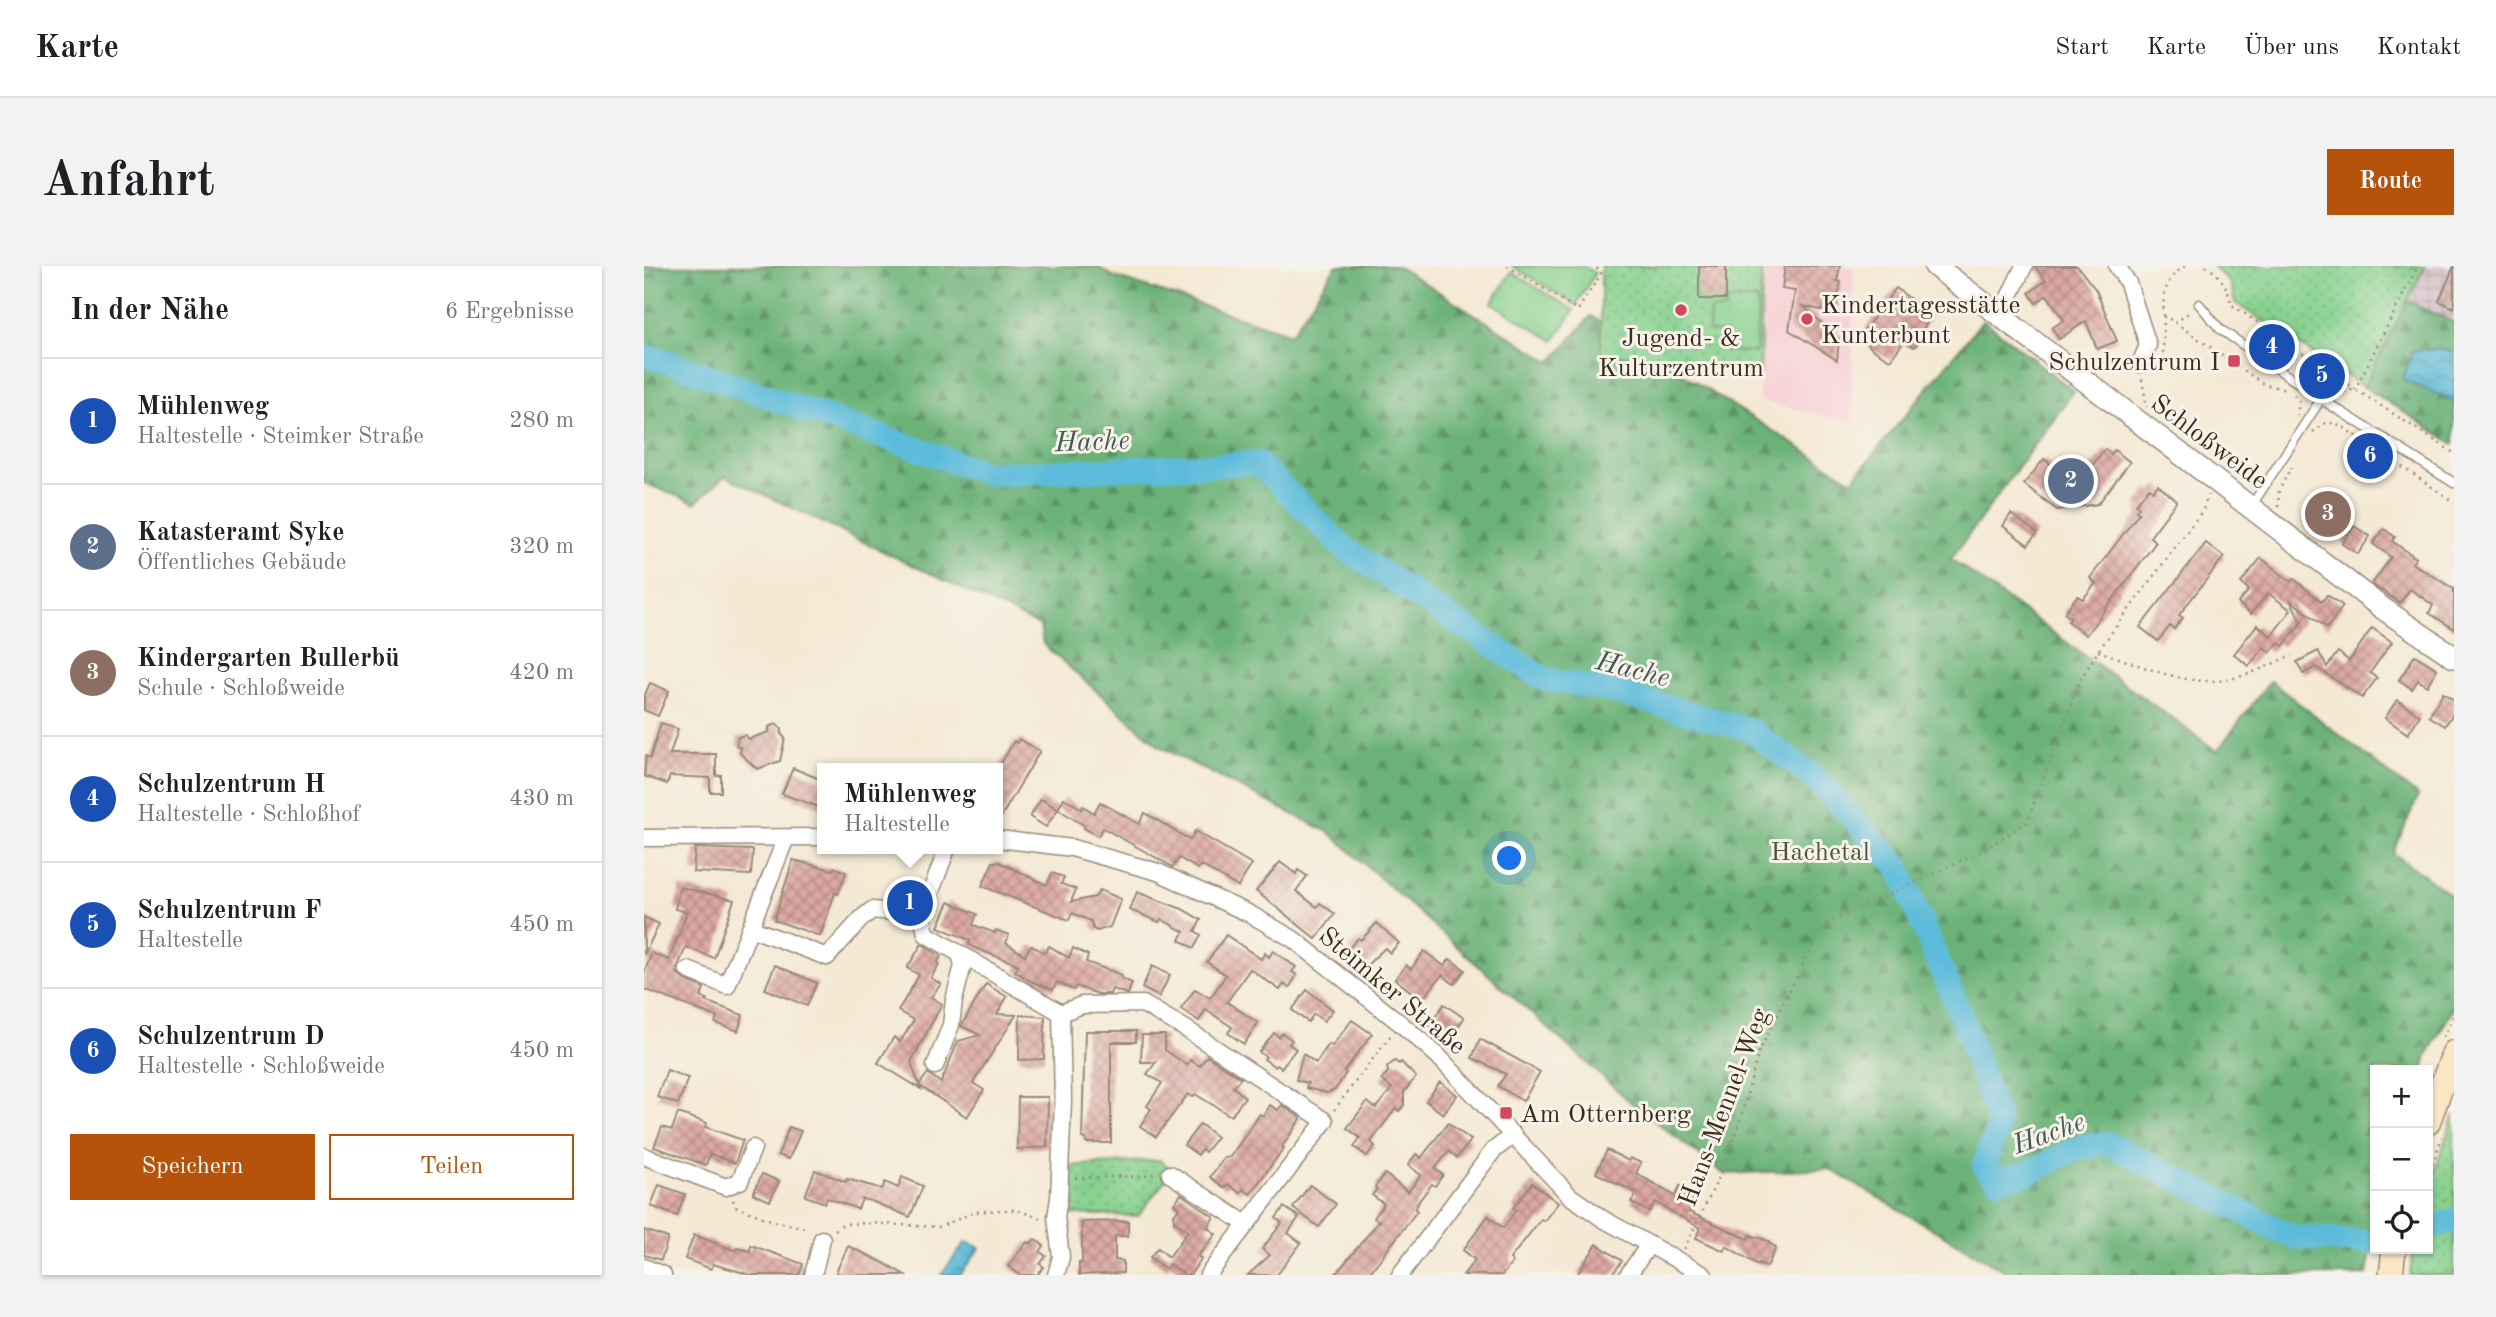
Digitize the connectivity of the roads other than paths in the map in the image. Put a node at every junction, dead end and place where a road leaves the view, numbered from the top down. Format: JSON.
{"nodes":[{"id":1,"x":1935,"y":266,"type":"edge"},
{"id":2,"x":2024,"y":266,"type":"edge"},
{"id":3,"x":2117,"y":266,"type":"edge"},
{"id":4,"x":2199,"y":304,"type":"road end"},
{"id":5,"x":2000,"y":316,"type":"junction"},
{"id":6,"x":2140,"y":364,"type":"road end"},
{"id":7,"x":2321,"y":399,"type":"junction"},
{"id":8,"x":2454,"y":483,"type":"edge"},
{"id":9,"x":2250,"y":507,"type":"junction"},
{"id":10,"x":2454,"y":657,"type":"edge"},
{"id":11,"x":817,"y":837,"type":"edge"},
{"id":12,"x":644,"y":838,"type":"edge"},
{"id":13,"x":786,"y":838,"type":"junction"},
{"id":14,"x":1003,"y":840,"type":"edge"},
{"id":15,"x":945,"y":854,"type":"edge"},
{"id":16,"x":922,"y":915,"type":"junction"},
{"id":17,"x":750,"y":928,"type":"junction"},
{"id":18,"x":960,"y":954,"type":"junction"},
{"id":19,"x":688,"y":970,"type":"dead end"},
{"id":20,"x":1061,"y":1013,"type":"junction"},
{"id":21,"x":2454,"y":1052,"type":"edge"},
{"id":22,"x":935,"y":1066,"type":"dead end"},
{"id":23,"x":2437,"y":1125,"type":"edge"},
{"id":24,"x":1513,"y":1135,"type":"junction"},
{"id":25,"x":753,"y":1148,"type":"dead end"},
{"id":26,"x":644,"y":1156,"type":"edge"},
{"id":27,"x":1170,"y":1174,"type":"road end"},
{"id":28,"x":1246,"y":1224,"type":"junction"},
{"id":29,"x":822,"y":1239,"type":"road end"},
{"id":30,"x":1649,"y":1245,"type":"junction"},
{"id":31,"x":2393,"y":1254,"type":"edge"},
{"id":32,"x":644,"y":1267,"type":"edge"},
{"id":33,"x":663,"y":1275,"type":"edge"},
{"id":34,"x":813,"y":1275,"type":"edge"},
{"id":35,"x":1056,"y":1275,"type":"edge"},
{"id":36,"x":1208,"y":1275,"type":"edge"},
{"id":37,"x":1400,"y":1275,"type":"edge"},
{"id":38,"x":1628,"y":1275,"type":"edge"},
{"id":39,"x":1704,"y":1275,"type":"edge"},
{"id":40,"x":2391,"y":1275,"type":"edge"}],
"edges":[{"from":1,"to":5,"type":"street","name":"Schloßweide"},
{"from":2,"to":5,"type":"street"},
{"from":3,"to":6,"type":"street"},
{"from":4,"to":7,"type":"lane"},
{"from":5,"to":9,"type":"street","name":"Schloßweide"},
{"from":7,"to":8,"type":"lane"},
{"from":7,"to":9,"type":"lane"},
{"from":9,"to":10,"type":"street","name":"Schloßweide"},
{"from":11,"to":13,"type":"street"},
{"from":12,"to":13,"type":"street"},
{"from":13,"to":17,"type":"street"},
{"from":14,"to":24,"type":"street","name":"Steimker Straße"},
{"from":15,"to":16,"type":"street"},
{"from":16,"to":17,"type":"street"},
{"from":16,"to":18,"type":"street"},
{"from":17,"to":19,"type":"street"},
{"from":18,"to":20,"type":"street"},
{"from":18,"to":22,"type":"street"},
{"from":20,"to":28,"type":"street"},
{"from":20,"to":35,"type":"street"},
{"from":21,"to":23,"type":"main road"},
{"from":24,"to":30,"type":"street","name":"Steimker Straße"},
{"from":24,"to":37,"type":"street"},
{"from":25,"to":26,"type":"street"},
{"from":27,"to":28,"type":"street"},
{"from":28,"to":36,"type":"street"},
{"from":29,"to":34,"type":"street"},
{"from":30,"to":38,"type":"street"},
{"from":30,"to":39,"type":"street","name":"Steimker Straße"},
{"from":31,"to":40,"type":"main road"},
{"from":32,"to":33,"type":"street"}]}
